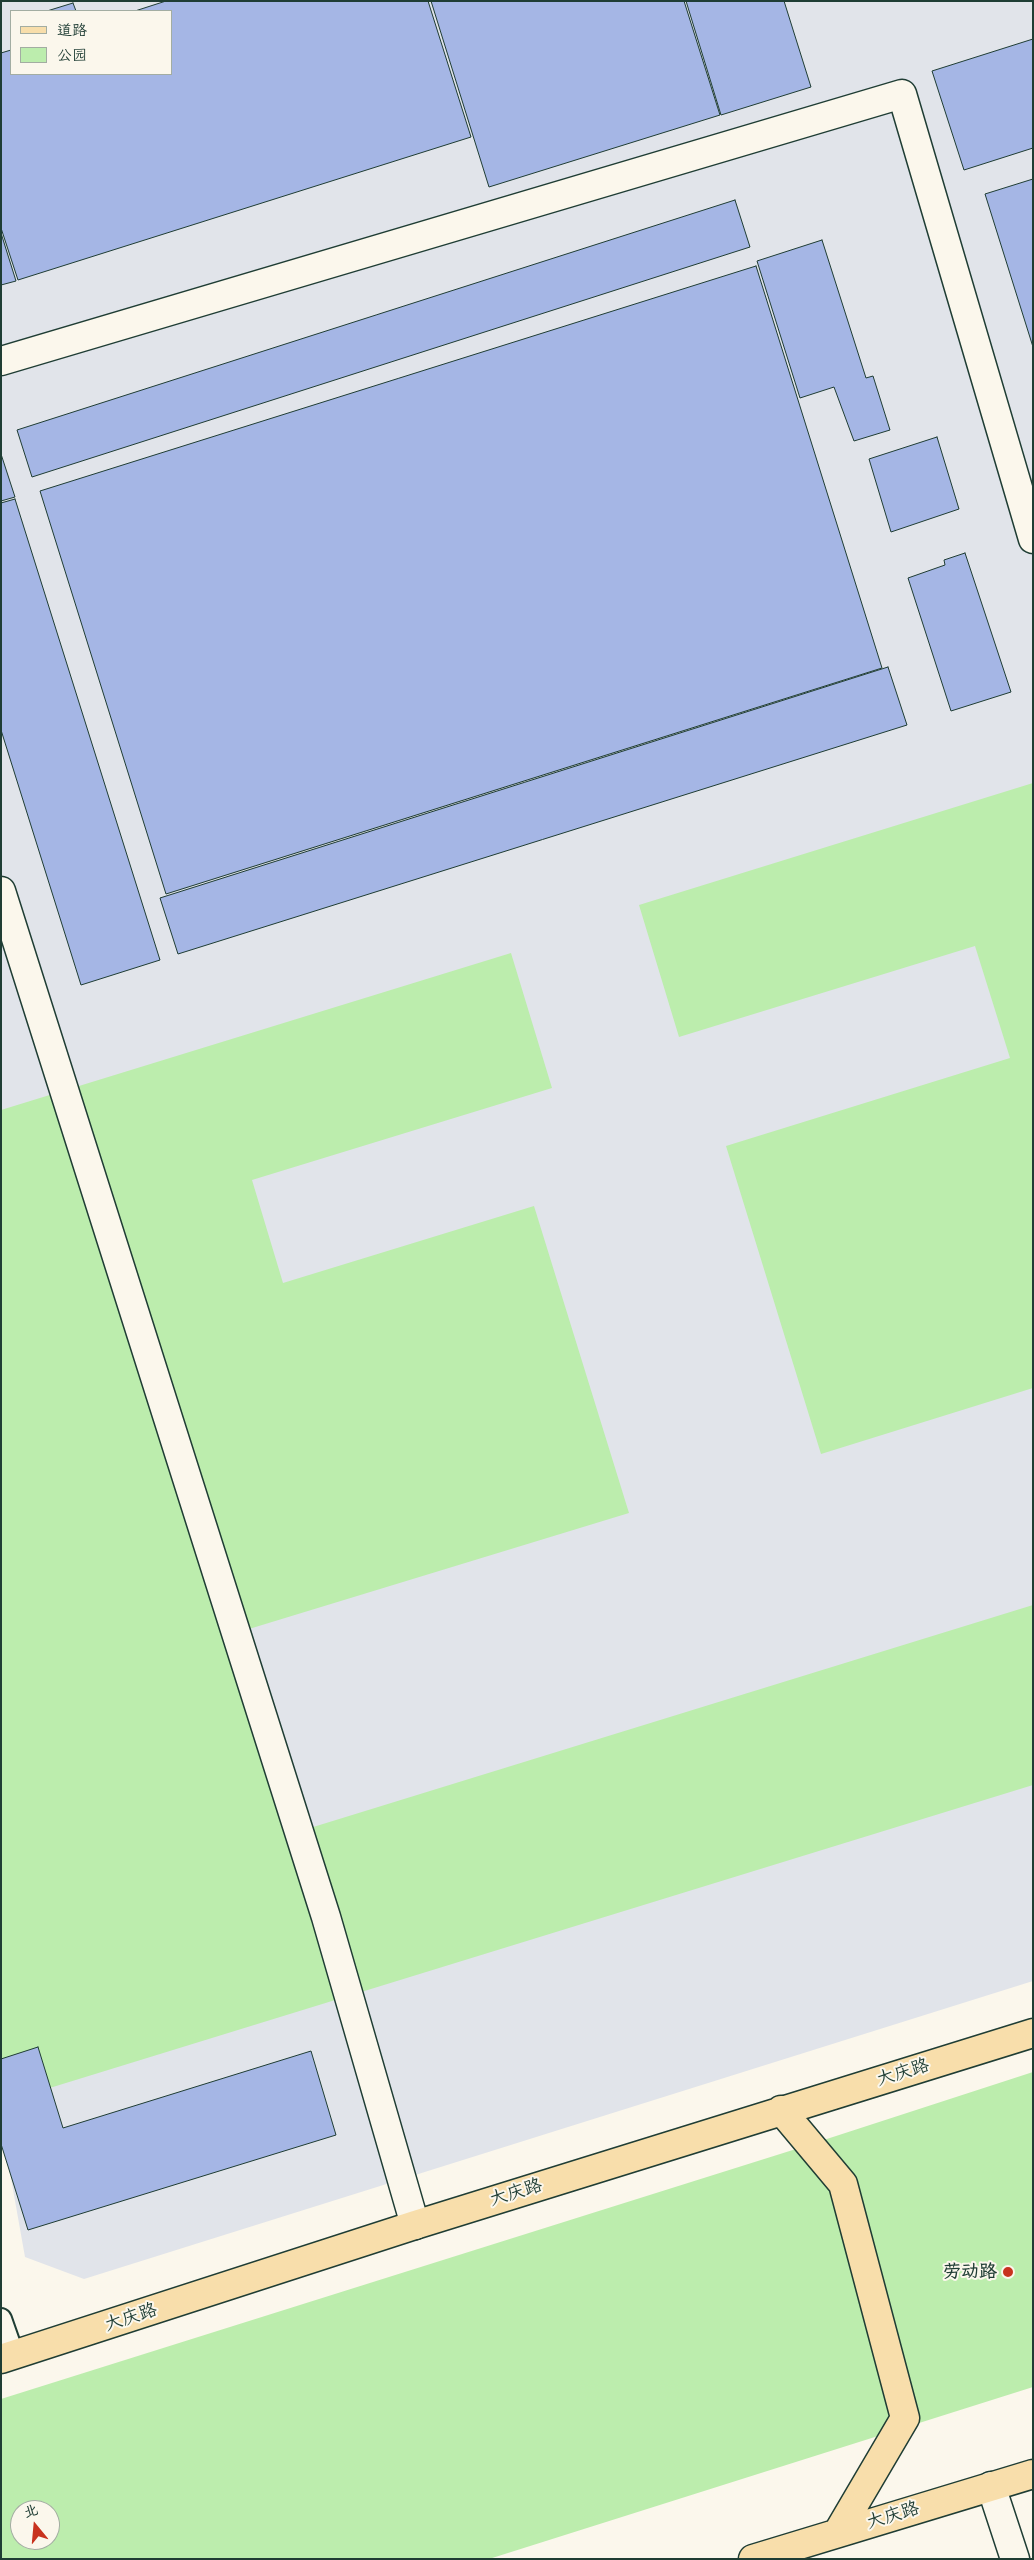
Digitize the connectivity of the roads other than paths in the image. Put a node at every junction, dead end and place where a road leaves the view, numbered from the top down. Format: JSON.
{"nodes":[{"id":1,"x":1,"y":361,"type":"edge"},
{"id":2,"x":1033,"y":539,"type":"edge"},
{"id":3,"x":1,"y":890,"type":"edge"},
{"id":4,"x":1033,"y":2033,"type":"edge"},
{"id":5,"x":781,"y":2110,"type":"junction"},
{"id":6,"x":415,"y":2225,"type":"junction"},
{"id":7,"x":1,"y":2319,"type":"edge"},
{"id":8,"x":7,"y":2357,"type":"edge"},
{"id":9,"x":1033,"y":2474,"type":"edge"},
{"id":10,"x":991,"y":2486,"type":"junction"},
{"id":11,"x":838,"y":2532,"type":"junction"},
{"id":12,"x":753,"y":2559,"type":"edge"},
{"id":13,"x":1015,"y":2559,"type":"edge"}],
"edges":[{"from":1,"to":2,"type":"street"},
{"from":3,"to":6,"type":"street"},
{"from":4,"to":5,"type":"main road","name":"大庆路"},
{"from":5,"to":6,"type":"main road","name":"大庆路"},
{"from":5,"to":11,"type":"main road"},
{"from":6,"to":8,"type":"main road","name":"大庆路"},
{"from":7,"to":8,"type":"lane"},
{"from":9,"to":10,"type":"main road","name":"大庆路"},
{"from":10,"to":11,"type":"main road","name":"大庆路"},
{"from":10,"to":13,"type":"street"},
{"from":11,"to":12,"type":"main road","name":"大庆路"}]}
